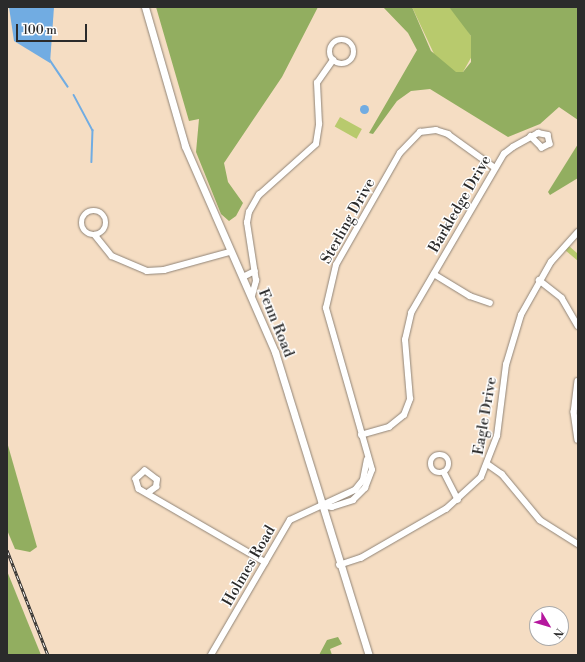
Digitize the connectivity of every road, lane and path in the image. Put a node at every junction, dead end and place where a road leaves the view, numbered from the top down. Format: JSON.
{"nodes":[{"id":1,"x":145,"y":7,"type":"edge"},
{"id":2,"x":333,"y":60,"type":"junction"},
{"id":3,"x":531,"y":137,"type":"dead end"},
{"id":4,"x":494,"y":167,"type":"junction"},
{"id":5,"x":578,"y":232,"type":"edge"},
{"id":6,"x":95,"y":235,"type":"junction"},
{"id":7,"x":230,"y":252,"type":"junction"},
{"id":8,"x":255,"y":271,"type":"junction"},
{"id":9,"x":434,"y":274,"type":"junction"},
{"id":10,"x":243,"y":277,"type":"junction"},
{"id":11,"x":539,"y":280,"type":"junction"},
{"id":12,"x":252,"y":296,"type":"junction"},
{"id":13,"x":490,"y":303,"type":"dead end"},
{"id":14,"x":578,"y":326,"type":"edge"},
{"id":15,"x":578,"y":381,"type":"edge"},
{"id":16,"x":361,"y":435,"type":"junction"},
{"id":17,"x":578,"y":440,"type":"edge"},
{"id":18,"x":489,"y":465,"type":"junction"},
{"id":19,"x":444,"y":472,"type":"dead end"},
{"id":20,"x":149,"y":492,"type":"dead end"},
{"id":21,"x":458,"y":500,"type":"junction"},
{"id":22,"x":321,"y":505,"type":"junction"},
{"id":23,"x":578,"y":544,"type":"edge"},
{"id":24,"x":264,"y":562,"type":"junction"},
{"id":25,"x":339,"y":565,"type":"junction"},
{"id":26,"x":212,"y":655,"type":"edge"},
{"id":27,"x":369,"y":655,"type":"edge"}],
"edges":[{"from":1,"to":7,"type":"street","name":"Fenn Road"},
{"from":2,"to":2,"type":"street"},
{"from":2,"to":8,"type":"street"},
{"from":3,"to":4,"type":"street","name":"Barkledge Drive"},
{"from":4,"to":9,"type":"street","name":"Barkledge Drive"},
{"from":4,"to":16,"type":"street","name":"Sterling Drive"},
{"from":5,"to":11,"type":"street","name":"Eagle Drive"},
{"from":6,"to":6,"type":"street"},
{"from":6,"to":7,"type":"street"},
{"from":7,"to":10,"type":"street","name":"Fenn Road"},
{"from":8,"to":10,"type":"street"},
{"from":8,"to":12,"type":"street"},
{"from":9,"to":13,"type":"street","name":"Barkledge Drive"},
{"from":9,"to":16,"type":"street","name":"Barkledge Drive"},
{"from":10,"to":12,"type":"street","name":"Fenn Road"},
{"from":11,"to":14,"type":"street"},
{"from":11,"to":18,"type":"street","name":"Eagle Drive"},
{"from":12,"to":22,"type":"street","name":"Fenn Road"},
{"from":15,"to":17,"type":"street"},
{"from":16,"to":22,"type":"street","name":"Sterling Drive"},
{"from":18,"to":21,"type":"street","name":"Eagle Drive"},
{"from":18,"to":23,"type":"street"},
{"from":19,"to":21,"type":"street"},
{"from":20,"to":24,"type":"street"},
{"from":21,"to":25,"type":"street","name":"Eagle Drive"},
{"from":22,"to":24,"type":"street","name":"Holmes Road"},
{"from":22,"to":25,"type":"street","name":"Fenn Road"},
{"from":24,"to":26,"type":"street","name":"Holmes Road"},
{"from":25,"to":27,"type":"street","name":"Fenn Road"}]}
